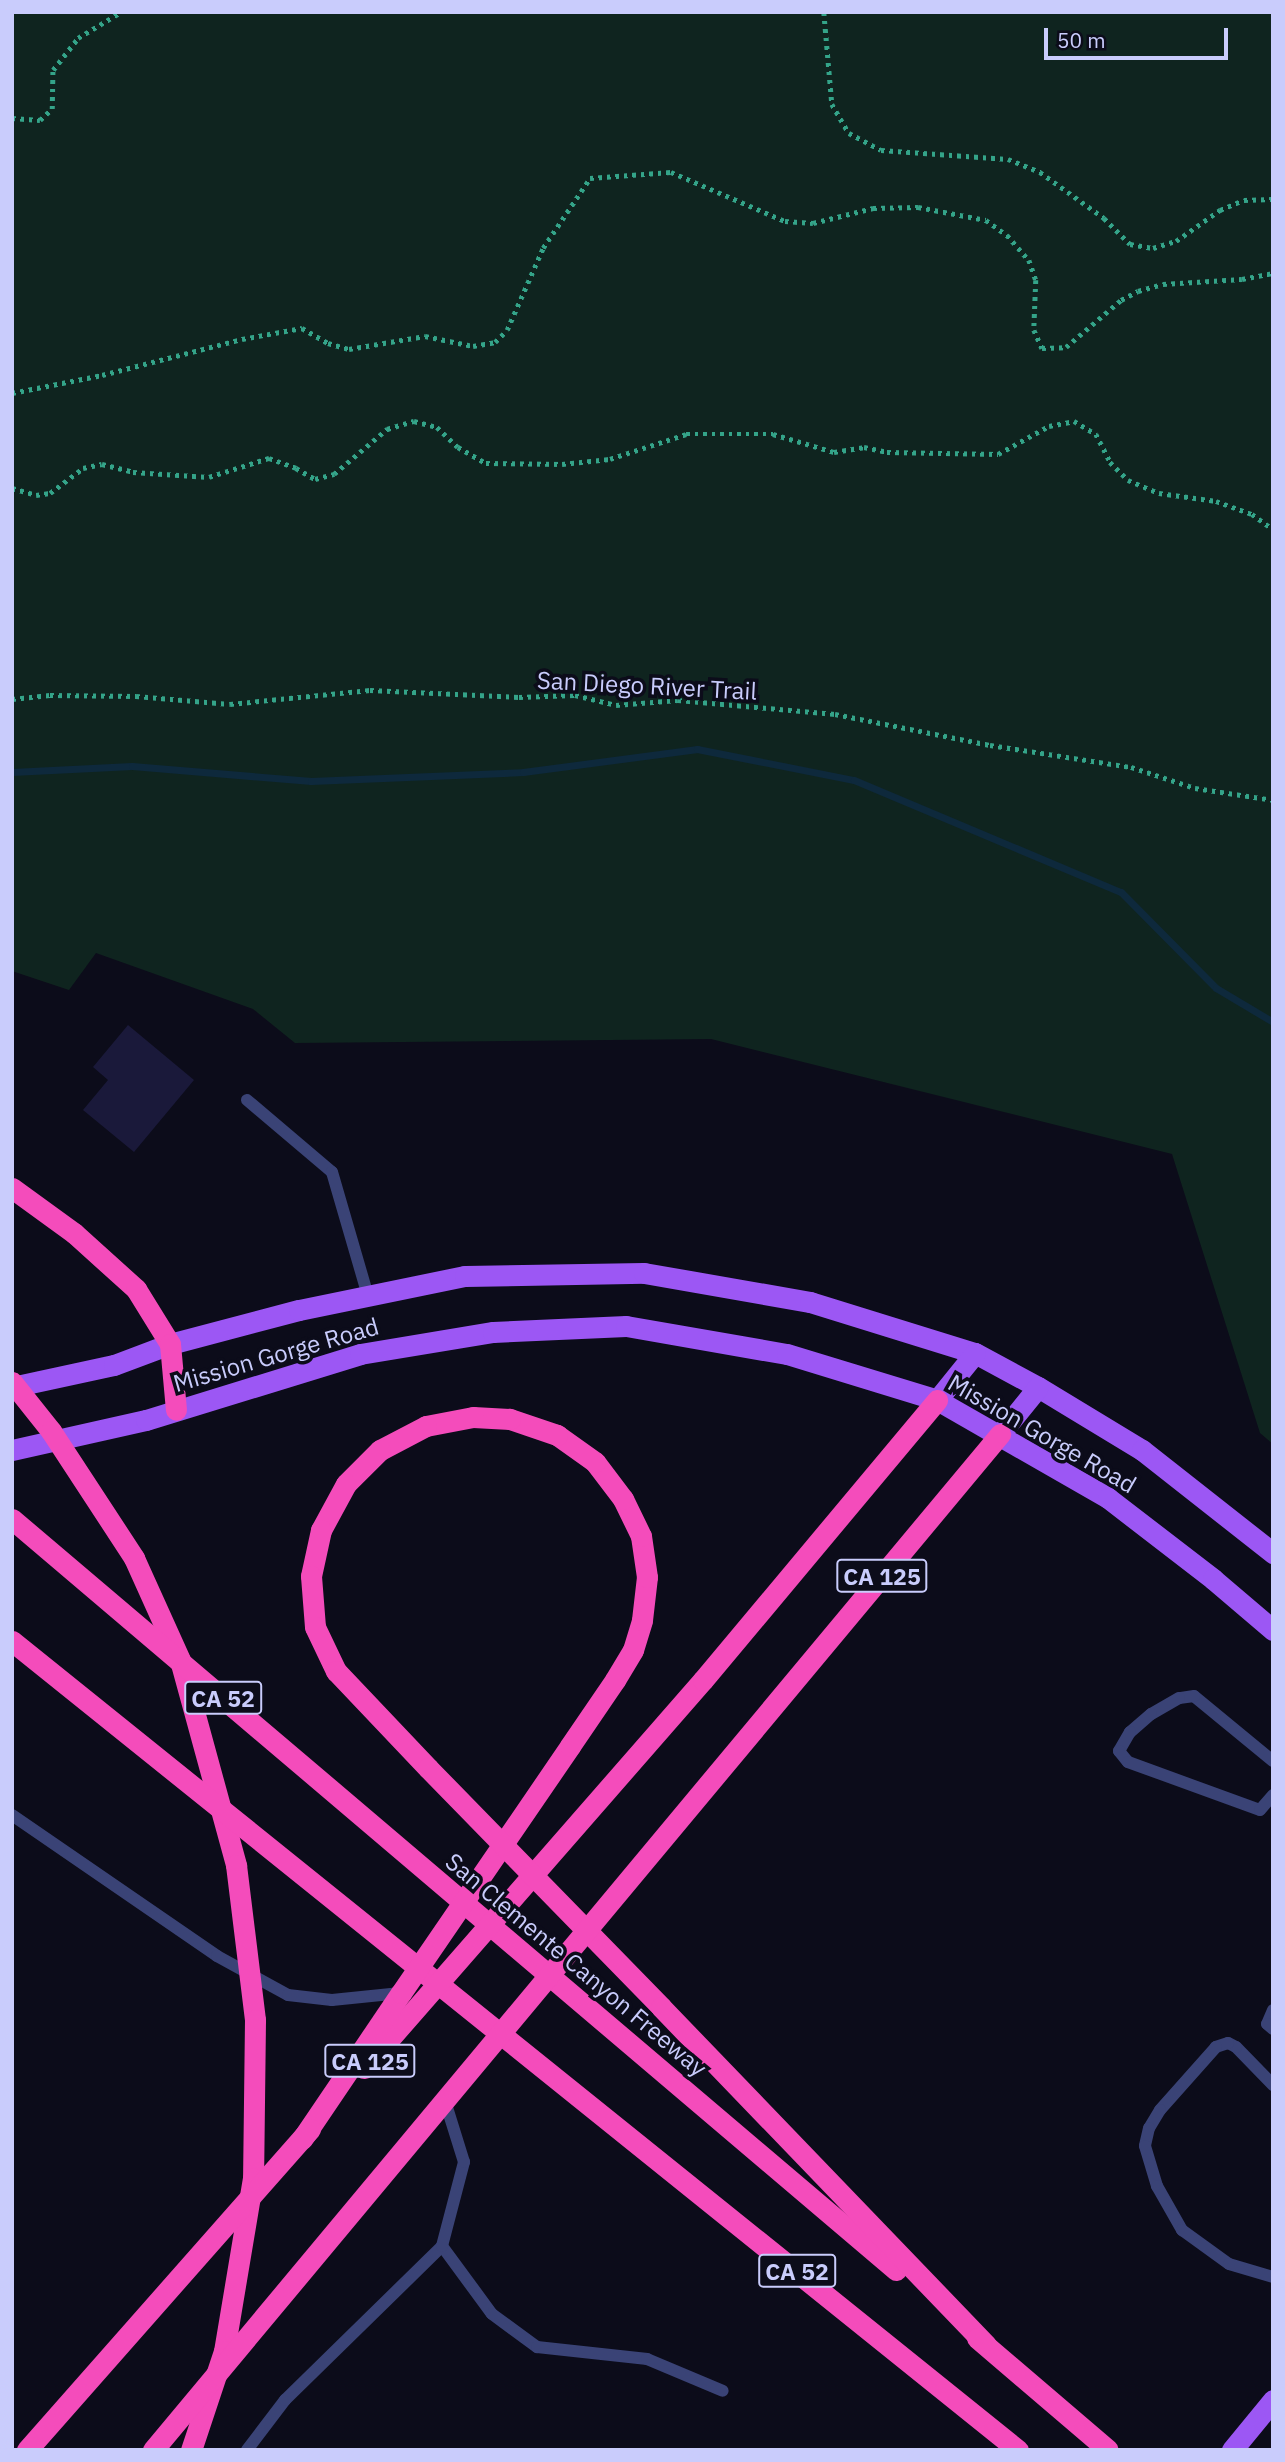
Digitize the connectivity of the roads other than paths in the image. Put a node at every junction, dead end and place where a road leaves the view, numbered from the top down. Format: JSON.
{"nodes":[{"id":1,"x":247,"y":1100,"type":"dead end"},
{"id":2,"x":12,"y":1188,"type":"edge"},
{"id":3,"x":368,"y":1296,"type":"junction"},
{"id":4,"x":170,"y":1345,"type":"junction"},
{"id":5,"x":975,"y":1353,"type":"junction"},
{"id":6,"x":12,"y":1382,"type":"edge"},
{"id":7,"x":12,"y":1387,"type":"edge"},
{"id":8,"x":1038,"y":1387,"type":"junction"},
{"id":9,"x":937,"y":1400,"type":"junction"},
{"id":10,"x":176,"y":1410,"type":"junction"},
{"id":11,"x":1000,"y":1434,"type":"junction"},
{"id":12,"x":12,"y":1450,"type":"edge"},
{"id":13,"x":12,"y":1518,"type":"edge"},
{"id":14,"x":1273,"y":1553,"type":"edge"},
{"id":15,"x":1273,"y":1630,"type":"edge"},
{"id":16,"x":12,"y":1641,"type":"edge"},
{"id":17,"x":1273,"y":1761,"type":"edge"},
{"id":18,"x":1273,"y":1795,"type":"edge"},
{"id":19,"x":12,"y":1815,"type":"edge"},
{"id":20,"x":401,"y":1993,"type":"junction"},
{"id":21,"x":1273,"y":2010,"type":"edge"},
{"id":22,"x":1273,"y":2029,"type":"edge"},
{"id":23,"x":1273,"y":2085,"type":"edge"},
{"id":24,"x":445,"y":2101,"type":"junction"},
{"id":25,"x":302,"y":2139,"type":"junction"},
{"id":26,"x":442,"y":2246,"type":"junction"},
{"id":27,"x":1272,"y":2274,"type":"edge"},
{"id":28,"x":986,"y":2346,"type":"junction"},
{"id":29,"x":723,"y":2391,"type":"dead end"},
{"id":30,"x":1273,"y":2400,"type":"edge"},
{"id":31,"x":27,"y":2450,"type":"edge"},
{"id":32,"x":153,"y":2450,"type":"edge"},
{"id":33,"x":191,"y":2450,"type":"edge"},
{"id":34,"x":247,"y":2450,"type":"edge"},
{"id":35,"x":1018,"y":2450,"type":"edge"},
{"id":36,"x":1108,"y":2450,"type":"edge"},
{"id":37,"x":1232,"y":2450,"type":"edge"}],
"edges":[{"from":1,"to":3,"type":"lane"},
{"from":2,"to":4,"type":"highway"},
{"from":3,"to":4,"type":"main road","name":"Mission Gorge Road"},
{"from":3,"to":5,"type":"main road","name":"Mission Gorge Road"},
{"from":4,"to":7,"type":"main road","name":"Mission Gorge Road"},
{"from":4,"to":10,"type":"highway"},
{"from":5,"to":8,"type":"main road","name":"Mission Gorge Road"},
{"from":5,"to":9,"type":"main road","number":"CA 125"},
{"from":6,"to":33,"type":"highway"},
{"from":8,"to":11,"type":"main road","number":"CA 125"},
{"from":8,"to":14,"type":"main road","name":"Mission Gorge Road"},
{"from":9,"to":10,"type":"main road","name":"Mission Gorge Road"},
{"from":9,"to":11,"type":"main road","name":"Mission Gorge Road"},
{"from":9,"to":25,"type":"highway","number":"CA 125"},
{"from":10,"to":12,"type":"main road","name":"Mission Gorge Road"},
{"from":11,"to":15,"type":"main road","name":"Mission Gorge Road"},
{"from":11,"to":24,"type":"highway","number":"CA 125"},
{"from":13,"to":28,"type":"highway","name":"San Clemente Canyon Freeway","number":"CA 52"},
{"from":16,"to":35,"type":"highway","number":"CA 52"},
{"from":17,"to":18,"type":"lane"},
{"from":19,"to":20,"type":"lane"},
{"from":20,"to":25,"type":"highway"},
{"from":20,"to":28,"type":"highway"},
{"from":21,"to":22,"type":"lane"},
{"from":23,"to":27,"type":"lane"},
{"from":24,"to":26,"type":"lane"},
{"from":24,"to":32,"type":"highway","number":"CA 125"},
{"from":25,"to":31,"type":"highway","number":"CA 125"},
{"from":26,"to":29,"type":"lane"},
{"from":26,"to":34,"type":"lane"},
{"from":28,"to":36,"type":"highway","name":"San Clemente Canyon Freeway","number":"CA 52"},
{"from":30,"to":37,"type":"main road"}]}
